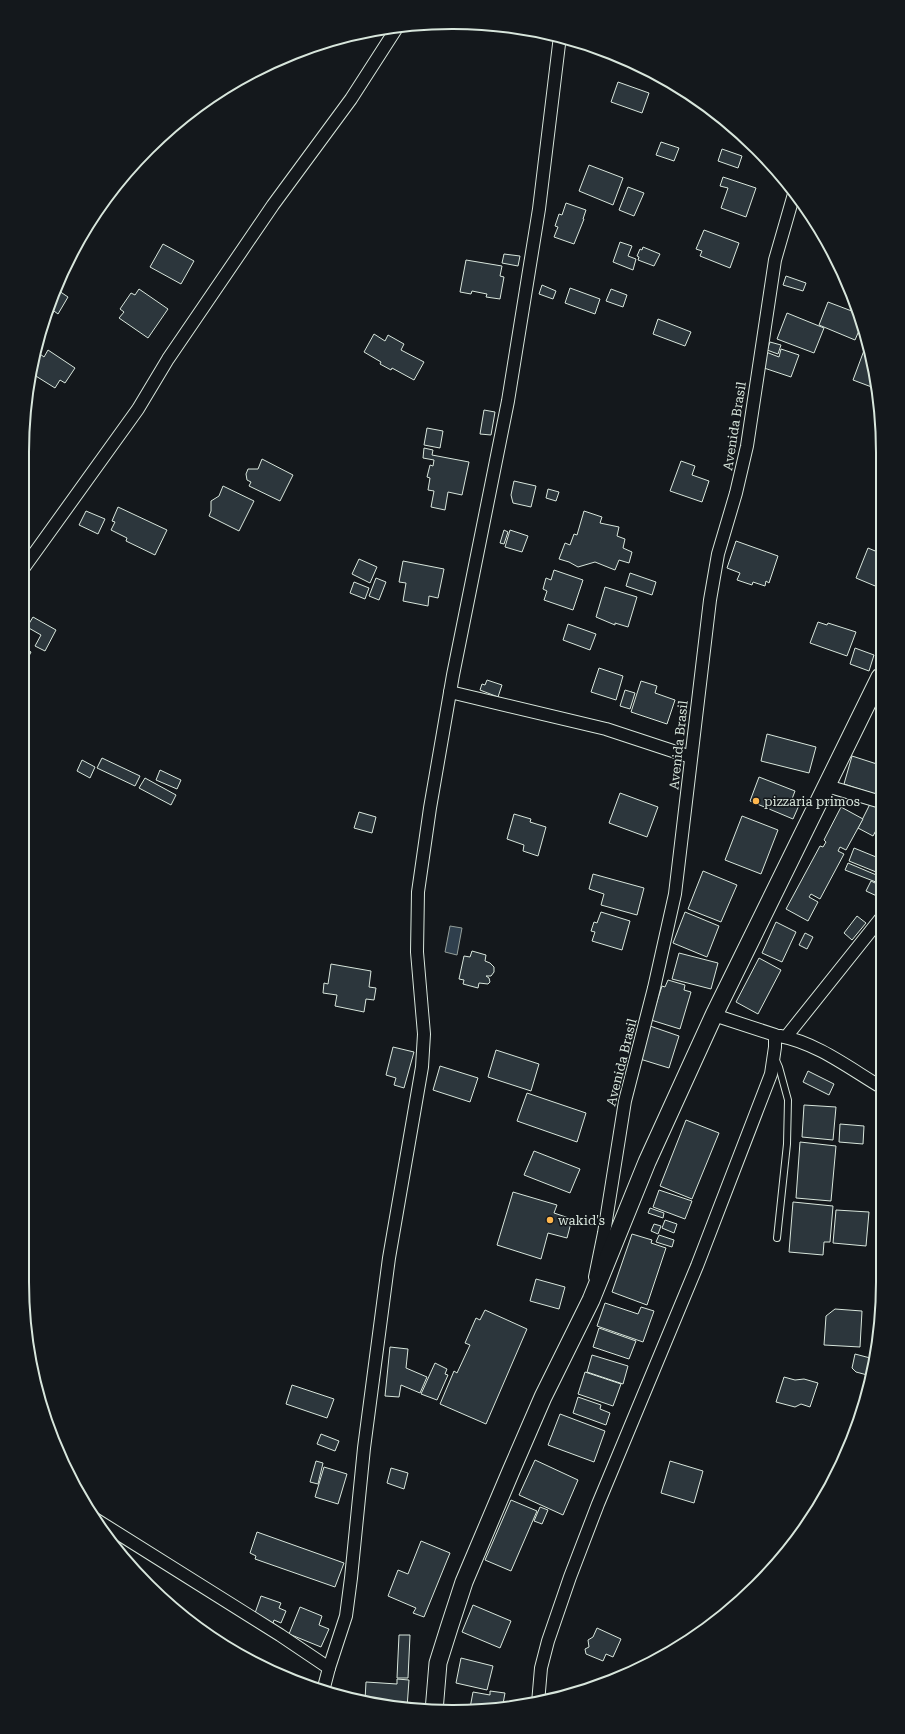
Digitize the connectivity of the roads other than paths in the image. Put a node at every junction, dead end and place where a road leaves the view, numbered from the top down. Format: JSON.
{"nodes":[{"id":1,"x":393,"y":34,"type":"edge"},
{"id":2,"x":559,"y":42,"type":"edge"},
{"id":3,"x":792,"y":200,"type":"edge"},
{"id":4,"x":29,"y":561,"type":"edge"},
{"id":5,"x":876,"y":685,"type":"edge"},
{"id":6,"x":450,"y":692,"type":"junction"},
{"id":7,"x":691,"y":757,"type":"junction"},
{"id":8,"x":827,"y":786,"type":"junction"},
{"id":9,"x":876,"y":801,"type":"edge"},
{"id":10,"x":876,"y":924,"type":"edge"},
{"id":11,"x":714,"y":1016,"type":"junction"},
{"id":12,"x":780,"y":1036,"type":"junction"},
{"id":13,"x":774,"y":1056,"type":"junction"},
{"id":14,"x":876,"y":1084,"type":"edge"},
{"id":15,"x":778,"y":1238,"type":"dead end"},
{"id":16,"x":591,"y":1300,"type":"junction"},
{"id":17,"x":109,"y":1529,"type":"edge"},
{"id":18,"x":329,"y":1668,"type":"junction"},
{"id":19,"x":324,"y":1685,"type":"edge"},
{"id":20,"x":539,"y":1696,"type":"edge"},
{"id":21,"x":435,"y":1704,"type":"edge"}],
"edges":[{"from":1,"to":4,"type":"street"},
{"from":2,"to":6,"type":"street"},
{"from":3,"to":7,"type":"street","name":"Avenida Brasil"},
{"from":5,"to":8,"type":"main road"},
{"from":6,"to":7,"type":"street"},
{"from":6,"to":18,"type":"street"},
{"from":7,"to":16,"type":"street","name":"Avenida Brasil"},
{"from":8,"to":9,"type":"street"},
{"from":8,"to":11,"type":"main road"},
{"from":10,"to":12,"type":"street"},
{"from":11,"to":12,"type":"street"},
{"from":11,"to":16,"type":"main road"},
{"from":12,"to":13,"type":"street"},
{"from":12,"to":14,"type":"street"},
{"from":13,"to":15,"type":"lane"},
{"from":13,"to":20,"type":"street"},
{"from":16,"to":21,"type":"main road"},
{"from":17,"to":18,"type":"street"},
{"from":18,"to":19,"type":"street"}]}
